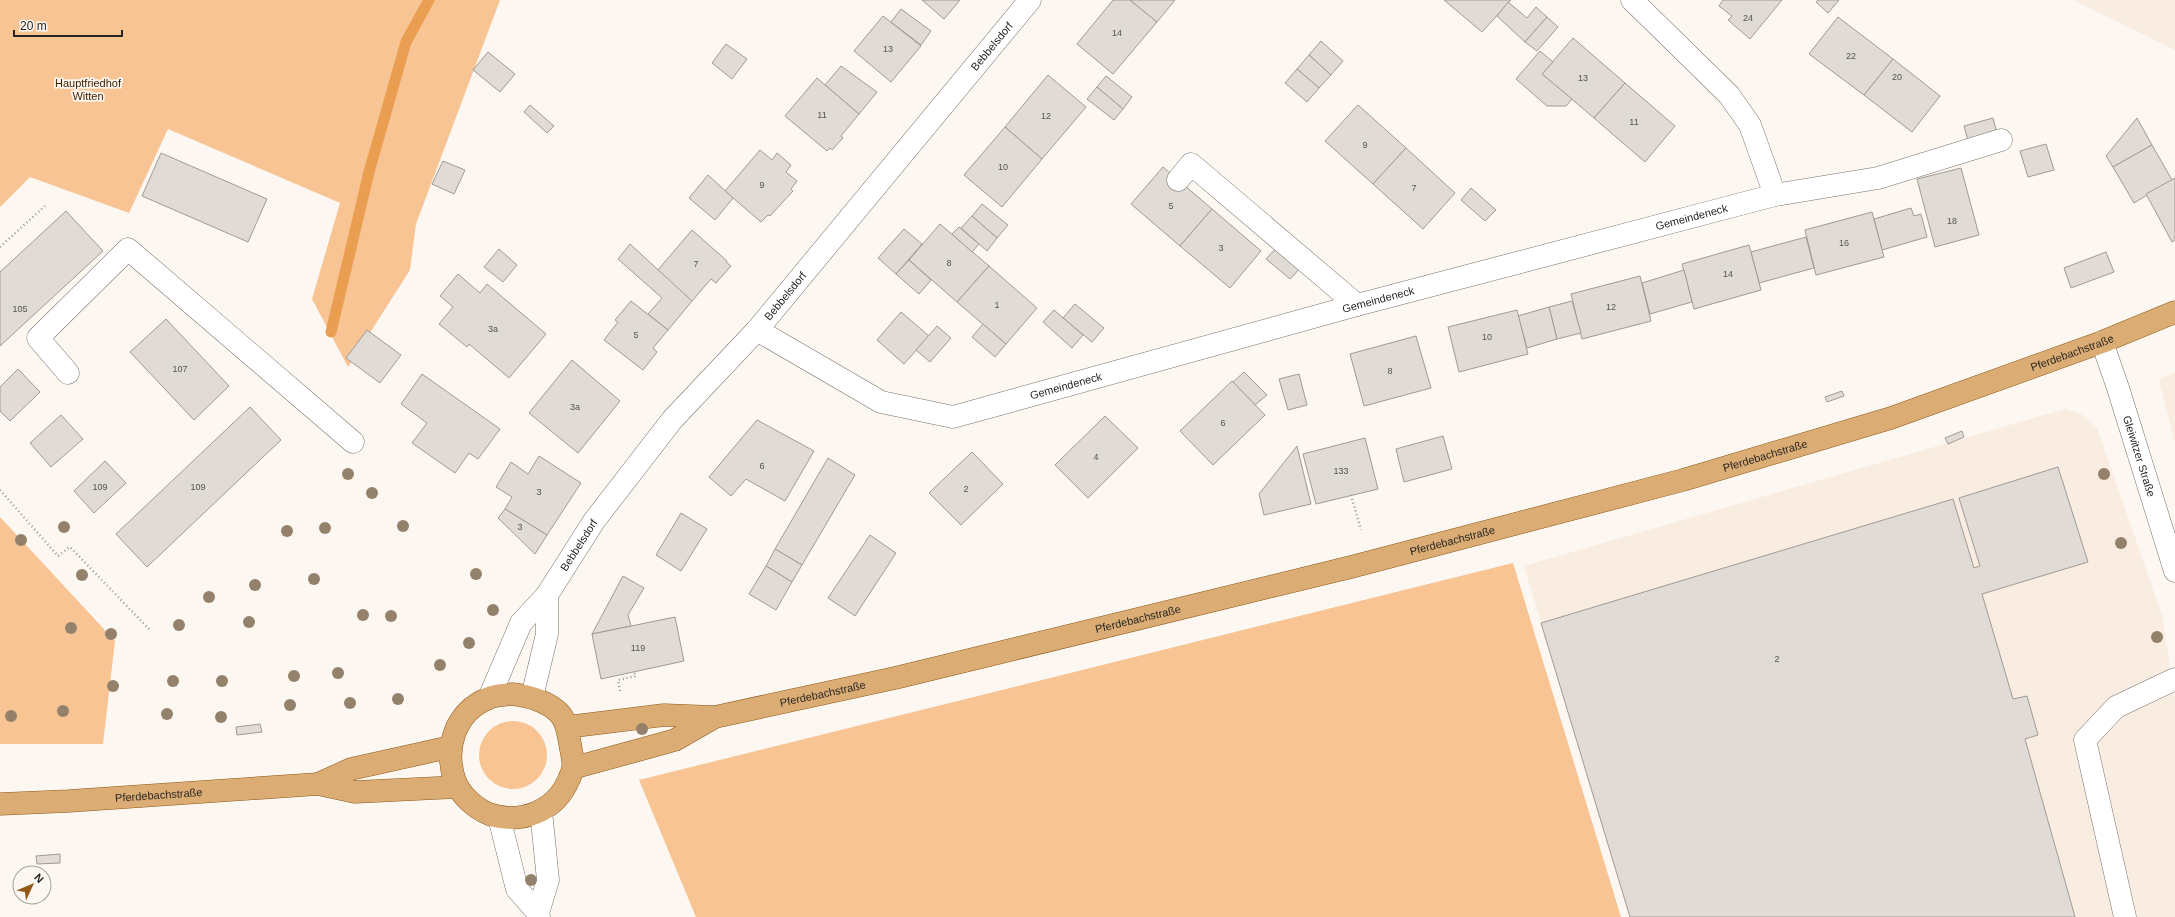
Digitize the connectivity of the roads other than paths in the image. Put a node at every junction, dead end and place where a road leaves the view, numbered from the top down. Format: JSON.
{"nodes":[{"id":1,"x":1030,"y":0,"type":"edge"},
{"id":2,"x":1632,"y":0,"type":"edge"},
{"id":3,"x":2001,"y":140,"type":"dead end"},
{"id":4,"x":1178,"y":180,"type":"dead end"},
{"id":5,"x":1775,"y":195,"type":"junction"},
{"id":6,"x":1357,"y":305,"type":"junction"},
{"id":7,"x":2175,"y":312,"type":"edge"},
{"id":8,"x":757,"y":330,"type":"junction"},
{"id":9,"x":2102,"y":342,"type":"junction"},
{"id":10,"x":68,"y":373,"type":"dead end"},
{"id":11,"x":353,"y":442,"type":"dead end"},
{"id":12,"x":2175,"y":571,"type":"edge"},
{"id":13,"x":547,"y":595,"type":"junction"},
{"id":14,"x":2175,"y":679,"type":"edge"},
{"id":15,"x":532,"y":696,"type":"junction"},
{"id":16,"x":489,"y":698,"type":"junction"},
{"id":17,"x":715,"y":717,"type":"junction"},
{"id":18,"x":567,"y":727,"type":"junction"},
{"id":19,"x":450,"y":747,"type":"junction"},
{"id":20,"x":573,"y":768,"type":"junction"},
{"id":21,"x":318,"y":784,"type":"junction"},
{"id":22,"x":457,"y":787,"type":"junction"},
{"id":23,"x":0,"y":804,"type":"edge"},
{"id":24,"x":541,"y":811,"type":"junction"},
{"id":25,"x":499,"y":817,"type":"junction"},
{"id":26,"x":539,"y":915,"type":"edge"},
{"id":27,"x":2125,"y":917,"type":"edge"}],
"edges":[{"from":1,"to":8,"type":"street","name":"Bebbelsdorf"},
{"from":2,"to":5,"type":"street"},
{"from":3,"to":5,"type":"street","name":"Gemeindeneck"},
{"from":4,"to":6,"type":"street"},
{"from":5,"to":6,"type":"street","name":"Gemeindeneck"},
{"from":6,"to":8,"type":"street","name":"Gemeindeneck"},
{"from":7,"to":9,"type":"main road","name":"Pferdebachstraße"},
{"from":8,"to":13,"type":"street","name":"Bebbelsdorf"},
{"from":9,"to":12,"type":"street","name":"Gleiwitzer Straße"},
{"from":9,"to":17,"type":"main road","name":"Pferdebachstraße"},
{"from":10,"to":11,"type":"street"},
{"from":13,"to":15,"type":"street"},
{"from":13,"to":16,"type":"street","name":"Bebbelsdorf"},
{"from":14,"to":27,"type":"street"},
{"from":15,"to":16,"type":"main road"},
{"from":15,"to":18,"type":"main road"},
{"from":16,"to":19,"type":"main road"},
{"from":17,"to":18,"type":"main road","name":"Pferdebachstraße"},
{"from":17,"to":20,"type":"main road","name":"Pferdebachstraße"},
{"from":18,"to":20,"type":"main road"},
{"from":19,"to":21,"type":"main road","name":"Pferdebachstraße"},
{"from":19,"to":22,"type":"main road"},
{"from":20,"to":24,"type":"main road"},
{"from":21,"to":22,"type":"main road","name":"Pferdebachstraße"},
{"from":21,"to":23,"type":"main road","name":"Pferdebachstraße"},
{"from":22,"to":25,"type":"main road"},
{"from":24,"to":25,"type":"main road"},
{"from":24,"to":26,"type":"street"},
{"from":25,"to":26,"type":"street"}]}
